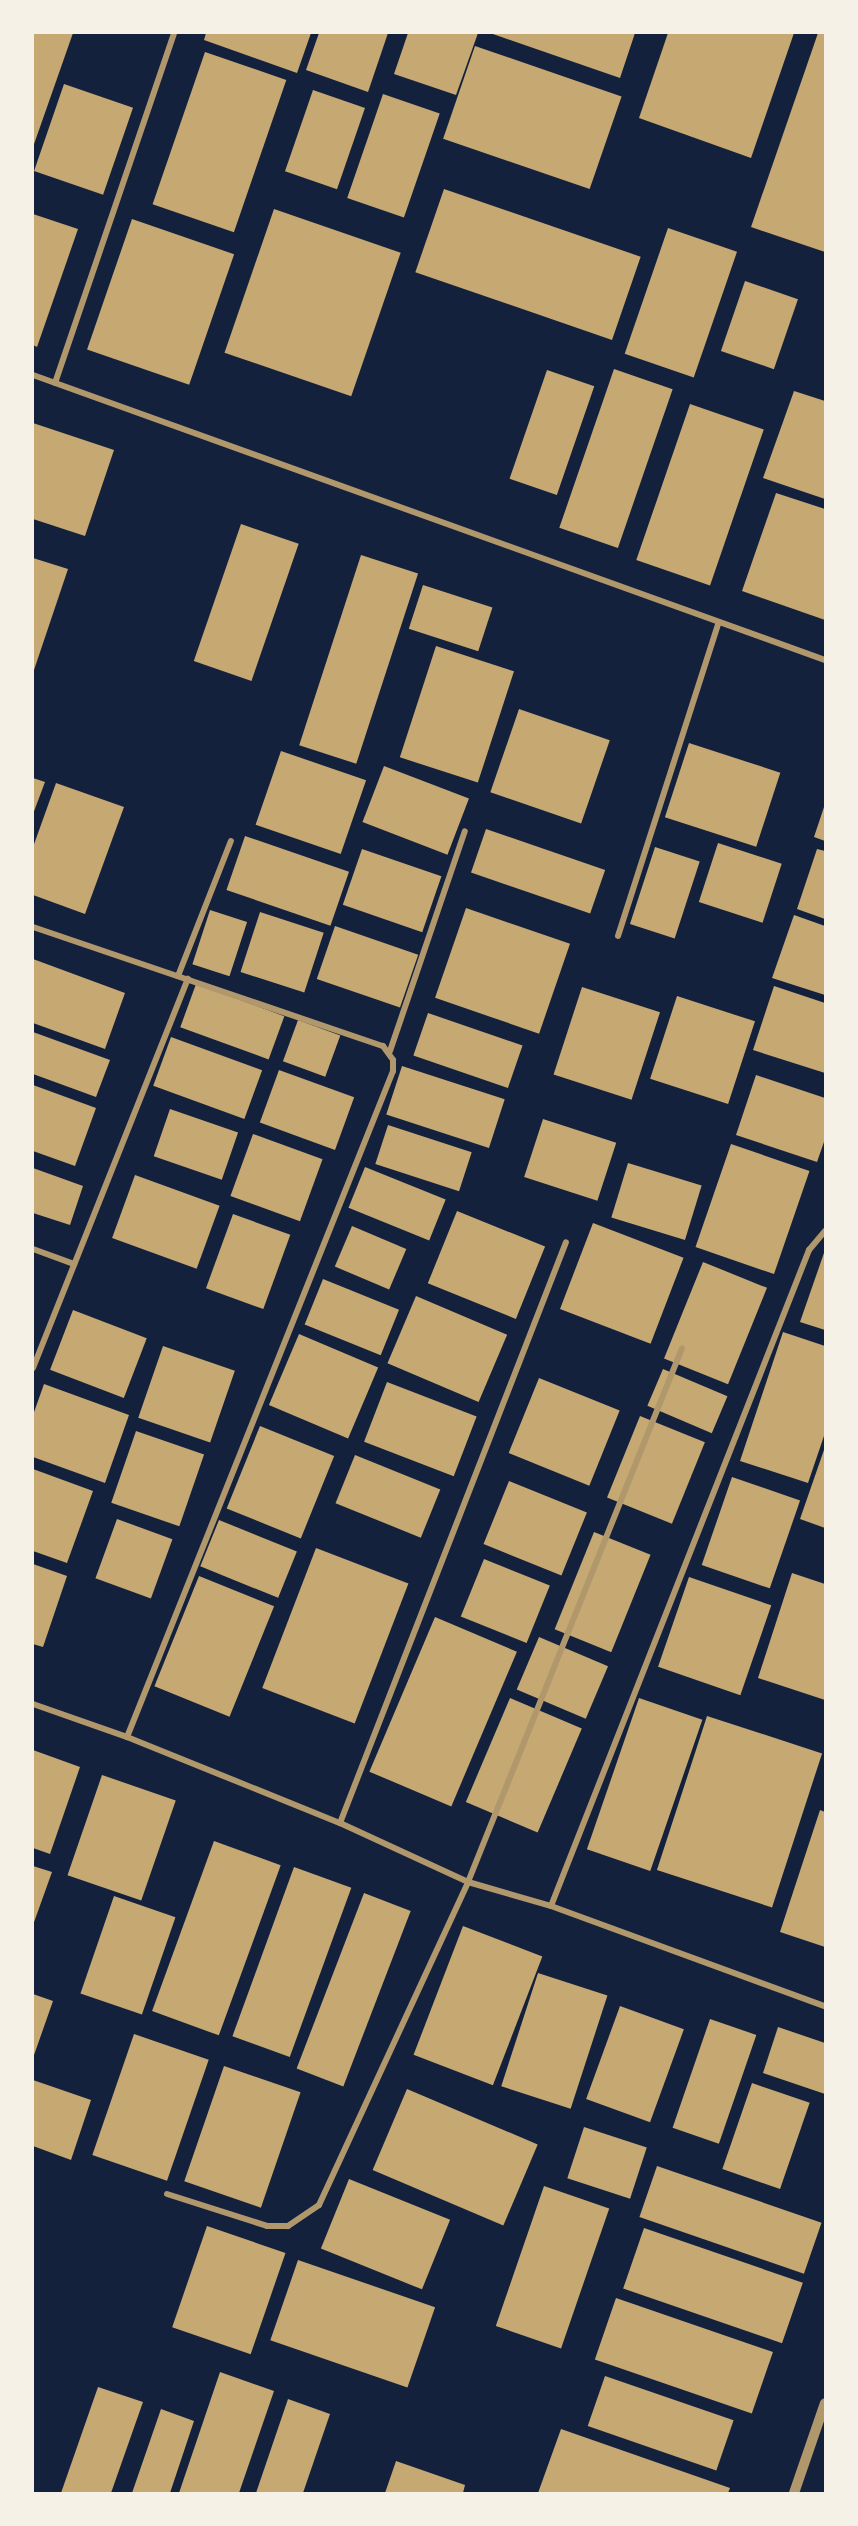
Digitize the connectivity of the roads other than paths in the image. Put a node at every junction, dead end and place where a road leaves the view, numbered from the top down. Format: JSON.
{"nodes":[{"id":1,"x":174,"y":33,"type":"edge"},
{"id":2,"x":33,"y":375,"type":"edge"},
{"id":3,"x":55,"y":383,"type":"junction"},
{"id":4,"x":718,"y":624,"type":"junction"},
{"id":5,"x":825,"y":660,"type":"edge"},
{"id":6,"x":465,"y":831,"type":"dead end"},
{"id":7,"x":231,"y":841,"type":"dead end"},
{"id":8,"x":33,"y":927,"type":"edge"},
{"id":9,"x":618,"y":936,"type":"dead end"},
{"id":10,"x":178,"y":976,"type":"junction"},
{"id":11,"x":188,"y":980,"type":"junction"},
{"id":12,"x":390,"y":1051,"type":"junction"},
{"id":13,"x":825,"y":1231,"type":"edge"},
{"id":14,"x":566,"y":1242,"type":"dead end"},
{"id":15,"x":33,"y":1249,"type":"edge"},
{"id":16,"x":74,"y":1264,"type":"junction"},
{"id":17,"x":682,"y":1348,"type":"dead end"},
{"id":18,"x":33,"y":1368,"type":"edge"},
{"id":19,"x":33,"y":1704,"type":"edge"},
{"id":20,"x":127,"y":1737,"type":"junction"},
{"id":21,"x":340,"y":1823,"type":"junction"},
{"id":22,"x":468,"y":1882,"type":"junction"},
{"id":23,"x":551,"y":1906,"type":"junction"},
{"id":24,"x":825,"y":2006,"type":"edge"},
{"id":25,"x":167,"y":2194,"type":"dead end"},
{"id":26,"x":825,"y":2403,"type":"edge"},
{"id":27,"x":794,"y":2493,"type":"edge"}],
"edges":[{"from":1,"to":3,"type":"street"},
{"from":2,"to":3,"type":"street"},
{"from":3,"to":4,"type":"street"},
{"from":4,"to":5,"type":"street"},
{"from":4,"to":9,"type":"street"},
{"from":6,"to":12,"type":"street"},
{"from":7,"to":10,"type":"street"},
{"from":8,"to":10,"type":"street"},
{"from":10,"to":11,"type":"street"},
{"from":11,"to":12,"type":"street"},
{"from":11,"to":16,"type":"street"},
{"from":12,"to":20,"type":"street"},
{"from":13,"to":23,"type":"street"},
{"from":14,"to":21,"type":"street"},
{"from":15,"to":16,"type":"street"},
{"from":16,"to":18,"type":"street"},
{"from":17,"to":22,"type":"street"},
{"from":19,"to":20,"type":"street"},
{"from":20,"to":21,"type":"street"},
{"from":21,"to":22,"type":"street"},
{"from":22,"to":23,"type":"street"},
{"from":22,"to":25,"type":"street"},
{"from":23,"to":24,"type":"street"},
{"from":26,"to":27,"type":"street"}]}
